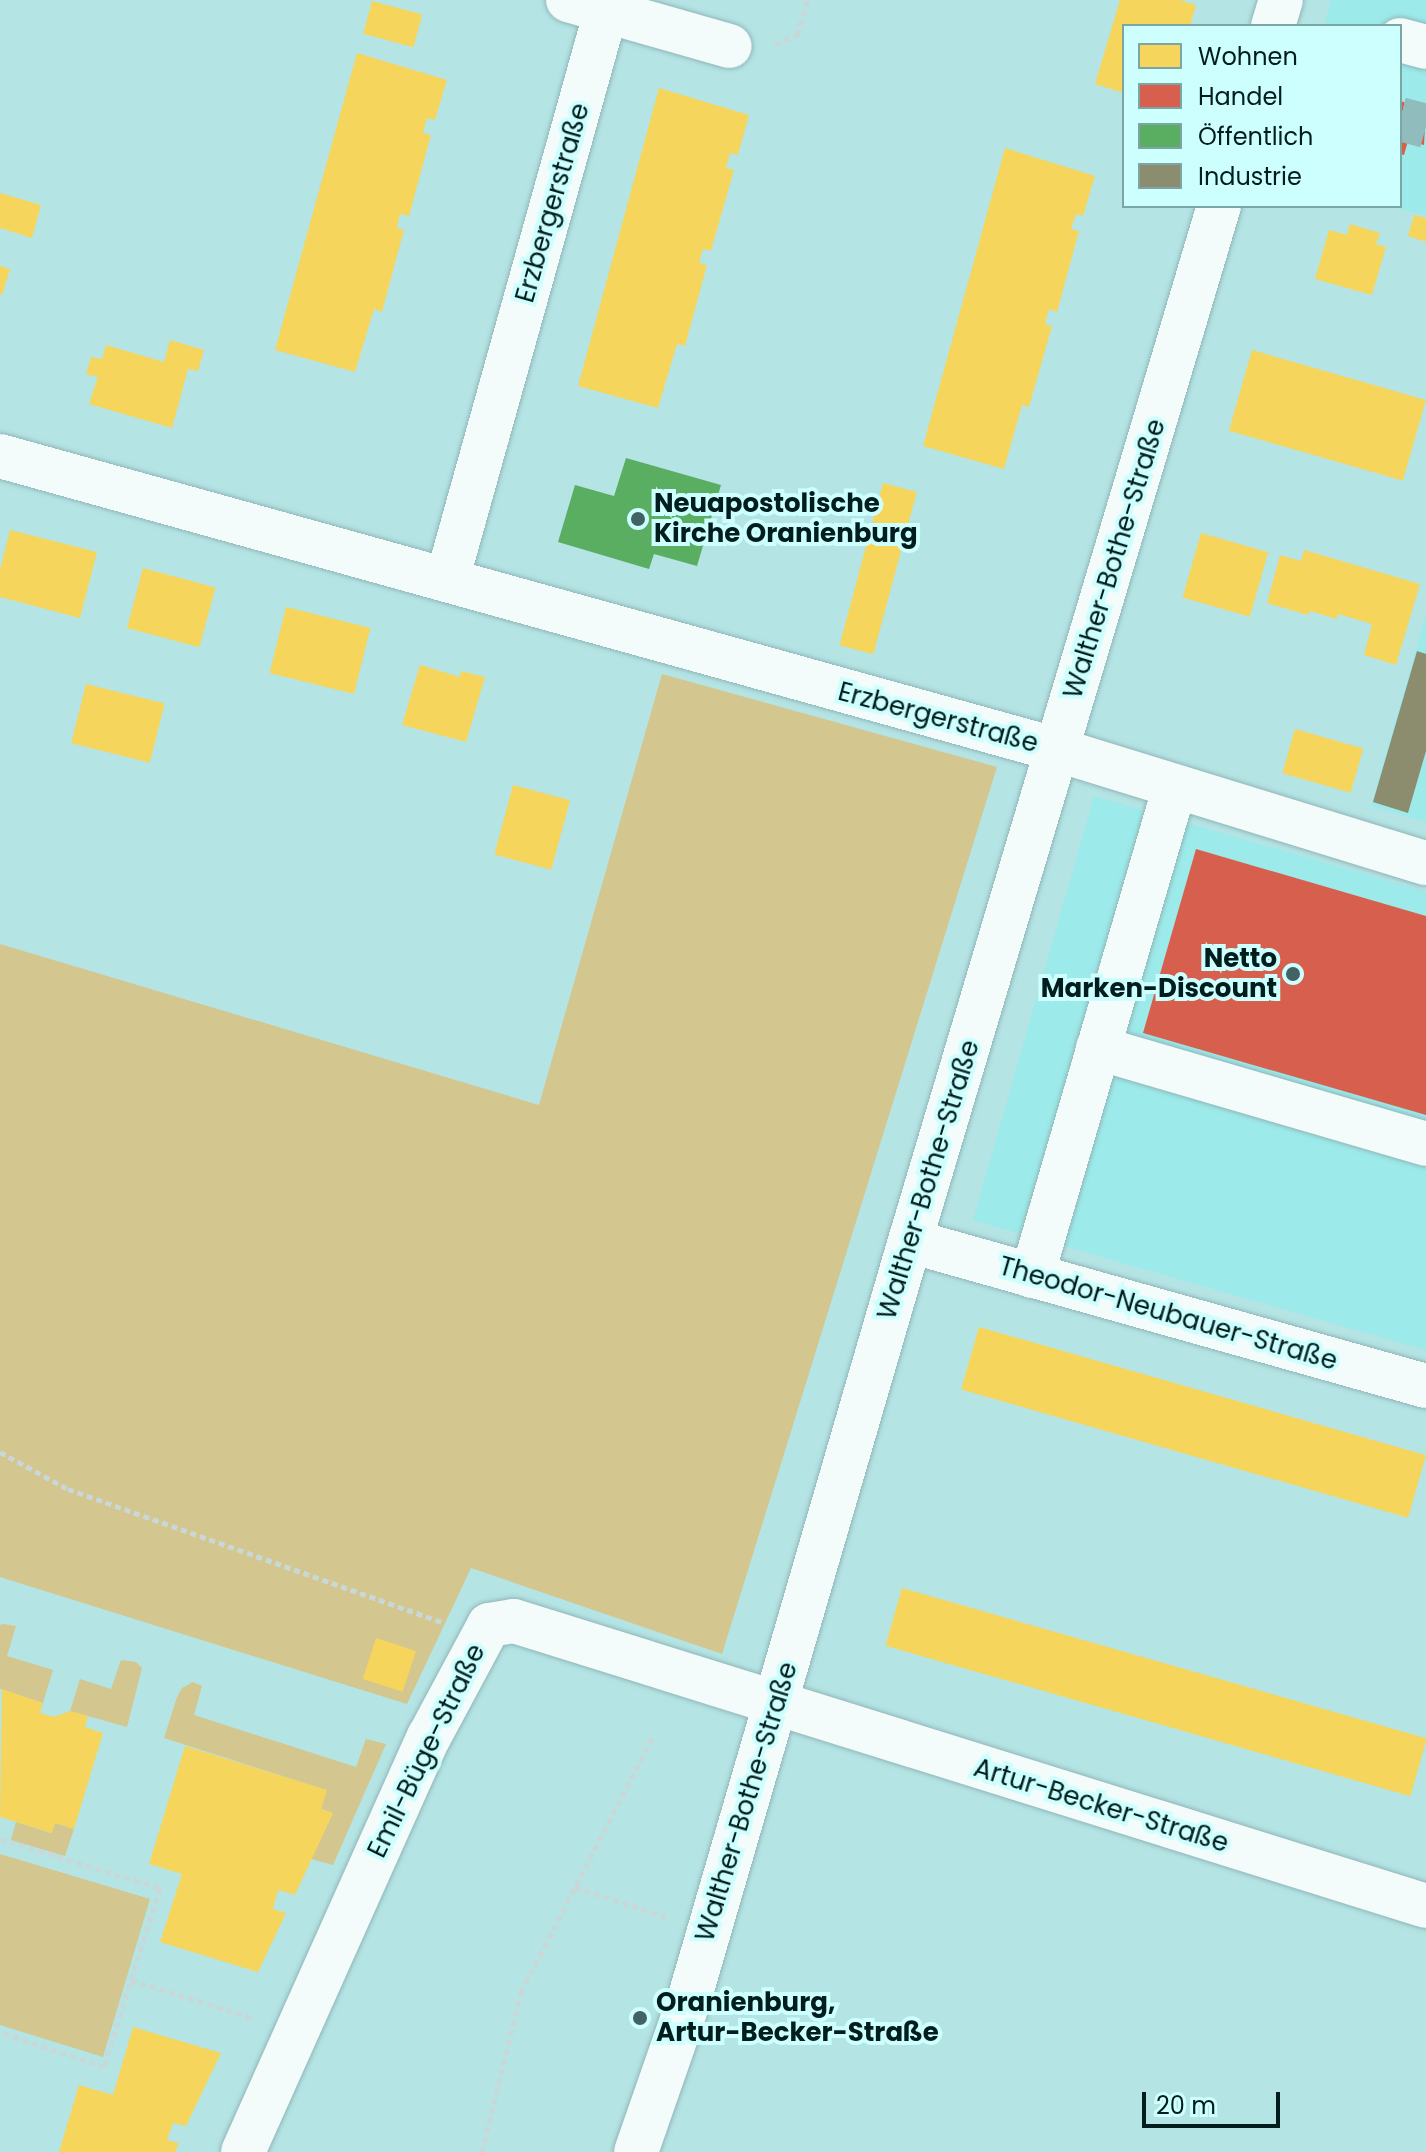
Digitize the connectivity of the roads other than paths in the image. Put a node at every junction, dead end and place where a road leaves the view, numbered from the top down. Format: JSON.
{"nodes":[{"id":1,"x":1281,"y":0,"type":"edge"},
{"id":2,"x":587,"y":5,"type":"edge"},
{"id":3,"x":1274,"y":24,"type":"edge"},
{"id":4,"x":1402,"y":41,"type":"edge"},
{"id":5,"x":730,"y":46,"type":"road end"},
{"id":6,"x":1426,"y":47,"type":"edge"},
{"id":7,"x":1218,"y":208,"type":"edge"},
{"id":8,"x":0,"y":456,"type":"edge"},
{"id":9,"x":447,"y":580,"type":"junction"},
{"id":10,"x":1058,"y":750,"type":"junction"},
{"id":11,"x":1175,"y":786,"type":"junction"},
{"id":12,"x":1426,"y":863,"type":"edge"},
{"id":13,"x":1098,"y":1048,"type":"junction"},
{"id":14,"x":1426,"y":1144,"type":"edge"},
{"id":15,"x":910,"y":1241,"type":"junction"},
{"id":16,"x":1032,"y":1276,"type":"junction"},
{"id":17,"x":1426,"y":1386,"type":"edge"},
{"id":18,"x":777,"y":1704,"type":"junction"},
{"id":19,"x":1426,"y":1906,"type":"edge"},
{"id":20,"x":243,"y":2152,"type":"edge"},
{"id":21,"x":636,"y":2152,"type":"edge"}],
"edges":[{"from":1,"to":3,"type":"street"},
{"from":2,"to":5,"type":"street","name":"Erzbergerstraße"},
{"from":2,"to":9,"type":"street","name":"Erzbergerstraße"},
{"from":4,"to":6,"type":"street"},
{"from":7,"to":10,"type":"street","name":"Walther-Bothe-Straße"},
{"from":8,"to":9,"type":"street","name":"Erzbergerstraße"},
{"from":9,"to":10,"type":"street","name":"Erzbergerstraße"},
{"from":10,"to":11,"type":"street","name":"Erzbergerstraße"},
{"from":10,"to":15,"type":"street","name":"Walther-Bothe-Straße"},
{"from":11,"to":12,"type":"street","name":"Erzbergerstraße"},
{"from":11,"to":13,"type":"street"},
{"from":13,"to":14,"type":"street"},
{"from":13,"to":16,"type":"street"},
{"from":15,"to":16,"type":"street","name":"Theodor-Neubauer-Straße"},
{"from":15,"to":18,"type":"street","name":"Walther-Bothe-Straße"},
{"from":16,"to":17,"type":"street","name":"Theodor-Neubauer-Straße"},
{"from":18,"to":19,"type":"street","name":"Artur-Becker-Straße"},
{"from":18,"to":20,"type":"street","name":"Emil-Büge-Straße"},
{"from":18,"to":21,"type":"street","name":"Walther-Bothe-Straße"}]}
